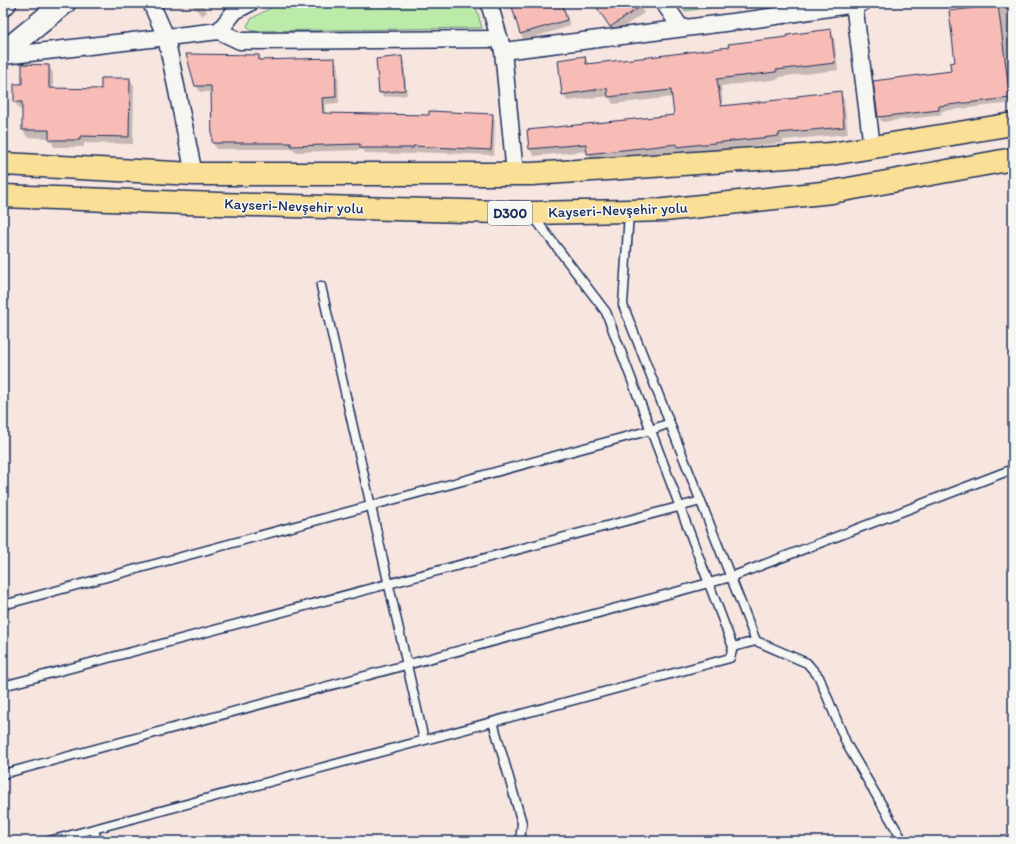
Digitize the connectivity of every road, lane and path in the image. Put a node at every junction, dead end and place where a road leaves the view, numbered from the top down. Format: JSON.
{"nodes":[{"id":1,"x":64,"y":3,"type":"edge"},
{"id":2,"x":151,"y":3,"type":"edge"},
{"id":3,"x":250,"y":3,"type":"edge"},
{"id":4,"x":489,"y":3,"type":"edge"},
{"id":5,"x":664,"y":3,"type":"edge"},
{"id":6,"x":857,"y":3,"type":"edge"},
{"id":7,"x":681,"y":28,"type":"junction"},
{"id":8,"x":219,"y":31,"type":"junction"},
{"id":9,"x":166,"y":37,"type":"junction"},
{"id":10,"x":501,"y":45,"type":"junction"},
{"id":11,"x":3,"y":54,"type":"edge"},
{"id":12,"x":1013,"y":124,"type":"edge"},
{"id":13,"x":872,"y":147,"type":"junction"},
{"id":14,"x":1013,"y":159,"type":"edge"},
{"id":15,"x":3,"y":164,"type":"edge"},
{"id":16,"x":194,"y":174,"type":"junction"},
{"id":17,"x":515,"y":174,"type":"junction"},
{"id":18,"x":3,"y":196,"type":"edge"},
{"id":19,"x":629,"y":211,"type":"junction"},
{"id":20,"x":531,"y":213,"type":"junction"},
{"id":21,"x":321,"y":286,"type":"dead end"},
{"id":22,"x":670,"y":423,"type":"junction"},
{"id":23,"x":651,"y":430,"type":"junction"},
{"id":24,"x":1013,"y":469,"type":"edge"},
{"id":25,"x":701,"y":501,"type":"junction"},
{"id":26,"x":371,"y":506,"type":"junction"},
{"id":27,"x":680,"y":507,"type":"junction"},
{"id":28,"x":731,"y":577,"type":"junction"},
{"id":29,"x":709,"y":583,"type":"junction"},
{"id":30,"x":389,"y":584,"type":"junction"},
{"id":31,"x":3,"y":605,"type":"edge"},
{"id":32,"x":756,"y":641,"type":"junction"},
{"id":33,"x":733,"y":647,"type":"junction"},
{"id":34,"x":407,"y":665,"type":"junction"},
{"id":35,"x":3,"y":686,"type":"edge"},
{"id":36,"x":493,"y":722,"type":"junction"},
{"id":37,"x":424,"y":740,"type":"junction"},
{"id":38,"x":3,"y":774,"type":"edge"},
{"id":39,"x":94,"y":829,"type":"junction"},
{"id":40,"x":49,"y":841,"type":"edge"},
{"id":41,"x":97,"y":841,"type":"edge"},
{"id":42,"x":520,"y":841,"type":"edge"},
{"id":43,"x":903,"y":841,"type":"edge"}],
"edges":[{"from":1,"to":11,"type":"street"},
{"from":2,"to":9,"type":"street"},
{"from":3,"to":8,"type":"street"},
{"from":4,"to":10,"type":"street"},
{"from":5,"to":7,"type":"street"},
{"from":6,"to":7,"type":"street"},
{"from":6,"to":13,"type":"street"},
{"from":7,"to":10,"type":"street"},
{"from":8,"to":9,"type":"street"},
{"from":8,"to":10,"type":"street"},
{"from":9,"to":11,"type":"street"},
{"from":9,"to":16,"type":"street"},
{"from":10,"to":17,"type":"street"},
{"from":12,"to":13,"type":"highway","name":"Kayseri-Nevşehir yolu"},
{"from":13,"to":17,"type":"highway","name":"Kayseri-Nevşehir yolu"},
{"from":14,"to":19,"type":"highway","name":"Kayseri-Nevşehir yolu","number":"D300"},
{"from":15,"to":16,"type":"highway","name":"Kayseri-Nevşehir yolu"},
{"from":16,"to":17,"type":"highway","name":"Kayseri-Nevşehir yolu"},
{"from":18,"to":20,"type":"highway","name":"Kayseri-Nevşehir yolu","number":"D300"},
{"from":19,"to":20,"type":"highway","name":"Kayseri-Nevşehir yolu","number":"D300"},
{"from":19,"to":22,"type":"lane"},
{"from":20,"to":23,"type":"lane"},
{"from":21,"to":26,"type":"lane"},
{"from":22,"to":23,"type":"lane"},
{"from":22,"to":25,"type":"lane"},
{"from":23,"to":26,"type":"lane"},
{"from":23,"to":27,"type":"lane"},
{"from":24,"to":28,"type":"lane"},
{"from":25,"to":27,"type":"lane"},
{"from":25,"to":28,"type":"lane"},
{"from":26,"to":30,"type":"lane"},
{"from":26,"to":31,"type":"lane"},
{"from":27,"to":29,"type":"lane"},
{"from":27,"to":30,"type":"lane"},
{"from":28,"to":29,"type":"lane"},
{"from":28,"to":32,"type":"lane"},
{"from":29,"to":33,"type":"lane"},
{"from":29,"to":34,"type":"lane"},
{"from":30,"to":34,"type":"lane"},
{"from":30,"to":35,"type":"lane"},
{"from":32,"to":33,"type":"lane"},
{"from":32,"to":43,"type":"lane"},
{"from":33,"to":36,"type":"lane"},
{"from":34,"to":37,"type":"lane"},
{"from":34,"to":38,"type":"lane"},
{"from":36,"to":37,"type":"lane"},
{"from":36,"to":42,"type":"lane"},
{"from":37,"to":39,"type":"lane"},
{"from":39,"to":40,"type":"lane"},
{"from":39,"to":41,"type":"lane"}]}
